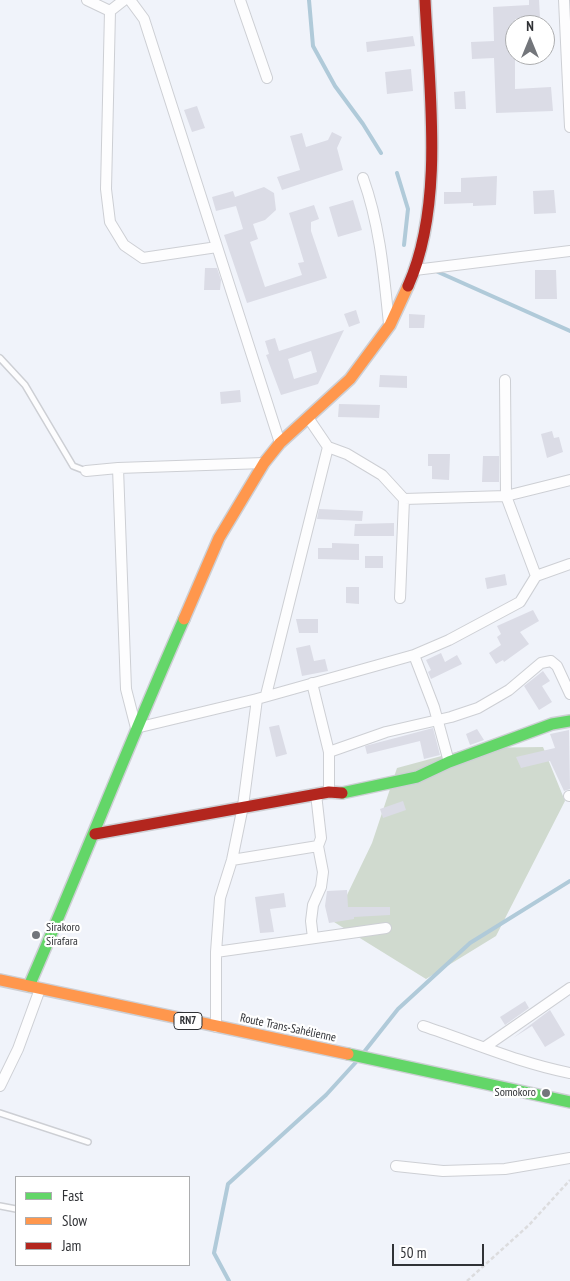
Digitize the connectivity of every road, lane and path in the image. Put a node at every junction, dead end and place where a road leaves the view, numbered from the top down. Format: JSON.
{"nodes":[{"id":1,"x":87,"y":0,"type":"edge"},
{"id":2,"x":124,"y":0,"type":"edge"},
{"id":3,"x":130,"y":0,"type":"edge"},
{"id":4,"x":240,"y":0,"type":"edge"},
{"id":5,"x":425,"y":0,"type":"edge"},
{"id":6,"x":564,"y":0,"type":"edge"},
{"id":7,"x":110,"y":11,"type":"junction"},
{"id":8,"x":267,"y":78,"type":"dead end"},
{"id":9,"x":570,"y":127,"type":"edge"},
{"id":10,"x":363,"y":178,"type":"dead end"},
{"id":11,"x":218,"y":247,"type":"junction"},
{"id":12,"x":570,"y":252,"type":"edge"},
{"id":13,"x":415,"y":270,"type":"junction"},
{"id":14,"x":390,"y":325,"type":"junction"},
{"id":15,"x":0,"y":358,"type":"edge"},
{"id":16,"x":505,"y":380,"type":"dead end"},
{"id":17,"x":309,"y":419,"type":"junction"},
{"id":18,"x":280,"y":443,"type":"junction"},
{"id":19,"x":328,"y":447,"type":"junction"},
{"id":20,"x":264,"y":463,"type":"junction"},
{"id":21,"x":118,"y":468,"type":"junction"},
{"id":22,"x":86,"y":471,"type":"joint"},
{"id":23,"x":570,"y":480,"type":"edge"},
{"id":24,"x":506,"y":496,"type":"junction"},
{"id":25,"x":404,"y":499,"type":"junction"},
{"id":26,"x":570,"y":564,"type":"edge"},
{"id":27,"x":536,"y":576,"type":"junction"},
{"id":28,"x":400,"y":598,"type":"dead end"},
{"id":29,"x":414,"y":655,"type":"junction"},
{"id":30,"x":312,"y":683,"type":"junction"},
{"id":31,"x":570,"y":694,"type":"edge"},
{"id":32,"x":262,"y":697,"type":"junction"},
{"id":33,"x":437,"y":719,"type":"junction"},
{"id":34,"x":570,"y":721,"type":"edge"},
{"id":35,"x":136,"y":728,"type":"junction"},
{"id":36,"x":329,"y":752,"type":"junction"},
{"id":37,"x":449,"y":762,"type":"junction"},
{"id":38,"x":329,"y":792,"type":"junction"},
{"id":39,"x":316,"y":794,"type":"junction"},
{"id":40,"x":243,"y":806,"type":"junction"},
{"id":41,"x":95,"y":834,"type":"junction"},
{"id":42,"x":318,"y":846,"type":"junction"},
{"id":43,"x":232,"y":860,"type":"junction"},
{"id":44,"x":386,"y":928,"type":"dead end"},
{"id":45,"x":313,"y":938,"type":"junction"},
{"id":46,"x":216,"y":952,"type":"junction"},
{"id":47,"x":0,"y":980,"type":"edge"},
{"id":48,"x":34,"y":988,"type":"junction"},
{"id":49,"x":570,"y":988,"type":"edge"},
{"id":50,"x":423,"y":1026,"type":"dead end"},
{"id":51,"x":216,"y":1027,"type":"junction"},
{"id":52,"x":485,"y":1046,"type":"junction"},
{"id":53,"x":570,"y":1073,"type":"edge"},
{"id":54,"x":0,"y":1086,"type":"edge"},
{"id":55,"x":570,"y":1102,"type":"edge"},
{"id":56,"x":0,"y":1113,"type":"edge"},
{"id":57,"x":88,"y":1142,"type":"dead end"},
{"id":58,"x":570,"y":1158,"type":"edge"},
{"id":59,"x":396,"y":1166,"type":"dead end"},
{"id":60,"x":570,"y":1180,"type":"edge"},
{"id":61,"x":0,"y":1206,"type":"edge"},
{"id":62,"x":15,"y":1209,"type":"edge"},
{"id":63,"x":467,"y":1281,"type":"edge"}],
"edges":[{"from":1,"to":7,"type":"street"},
{"from":2,"to":7,"type":"street"},
{"from":3,"to":11,"type":"street"},
{"from":4,"to":8,"type":"street"},
{"from":5,"to":13,"type":"main road"},
{"from":6,"to":9,"type":"street"},
{"from":7,"to":11,"type":"street"},
{"from":10,"to":14,"type":"street"},
{"from":11,"to":18,"type":"street"},
{"from":12,"to":13,"type":"street"},
{"from":13,"to":14,"type":"main road"},
{"from":14,"to":17,"type":"main road"},
{"from":15,"to":22,"type":"lane"},
{"from":16,"to":24,"type":"street"},
{"from":17,"to":18,"type":"main road"},
{"from":17,"to":19,"type":"street"},
{"from":18,"to":20,"type":"main road"},
{"from":19,"to":25,"type":"street"},
{"from":19,"to":32,"type":"street"},
{"from":20,"to":21,"type":"street"},
{"from":20,"to":35,"type":"main road"},
{"from":21,"to":22,"type":"street"},
{"from":21,"to":35,"type":"street"},
{"from":23,"to":24,"type":"street"},
{"from":24,"to":25,"type":"street"},
{"from":24,"to":27,"type":"street"},
{"from":25,"to":28,"type":"street"},
{"from":26,"to":27,"type":"street"},
{"from":27,"to":29,"type":"street"},
{"from":29,"to":30,"type":"street"},
{"from":29,"to":33,"type":"street"},
{"from":30,"to":32,"type":"street"},
{"from":30,"to":36,"type":"street"},
{"from":31,"to":33,"type":"street"},
{"from":32,"to":35,"type":"street"},
{"from":32,"to":40,"type":"street"},
{"from":33,"to":36,"type":"street"},
{"from":33,"to":37,"type":"street"},
{"from":34,"to":37,"type":"main road"},
{"from":35,"to":41,"type":"main road"},
{"from":36,"to":38,"type":"street"},
{"from":37,"to":38,"type":"main road"},
{"from":38,"to":39,"type":"main road"},
{"from":39,"to":40,"type":"main road"},
{"from":39,"to":42,"type":"street"},
{"from":40,"to":41,"type":"main road"},
{"from":40,"to":43,"type":"street"},
{"from":41,"to":48,"type":"main road"},
{"from":42,"to":43,"type":"street"},
{"from":42,"to":45,"type":"street"},
{"from":43,"to":46,"type":"street"},
{"from":44,"to":45,"type":"street"},
{"from":45,"to":46,"type":"street"},
{"from":46,"to":51,"type":"street"},
{"from":47,"to":48,"type":"main road","name":"Route Trans-Sahélienne","number":"RN7"},
{"from":48,"to":51,"type":"main road","name":"Route Trans-Sahélienne","number":"RN7"},
{"from":48,"to":54,"type":"street"},
{"from":49,"to":52,"type":"street"},
{"from":50,"to":52,"type":"street"},
{"from":51,"to":55,"type":"main road","name":"Route Trans-Sahélienne","number":"RN7"},
{"from":52,"to":53,"type":"street"},
{"from":56,"to":57,"type":"lane"},
{"from":58,"to":59,"type":"street"},
{"from":60,"to":63,"type":"path"},
{"from":61,"to":62,"type":"lane"}]}
